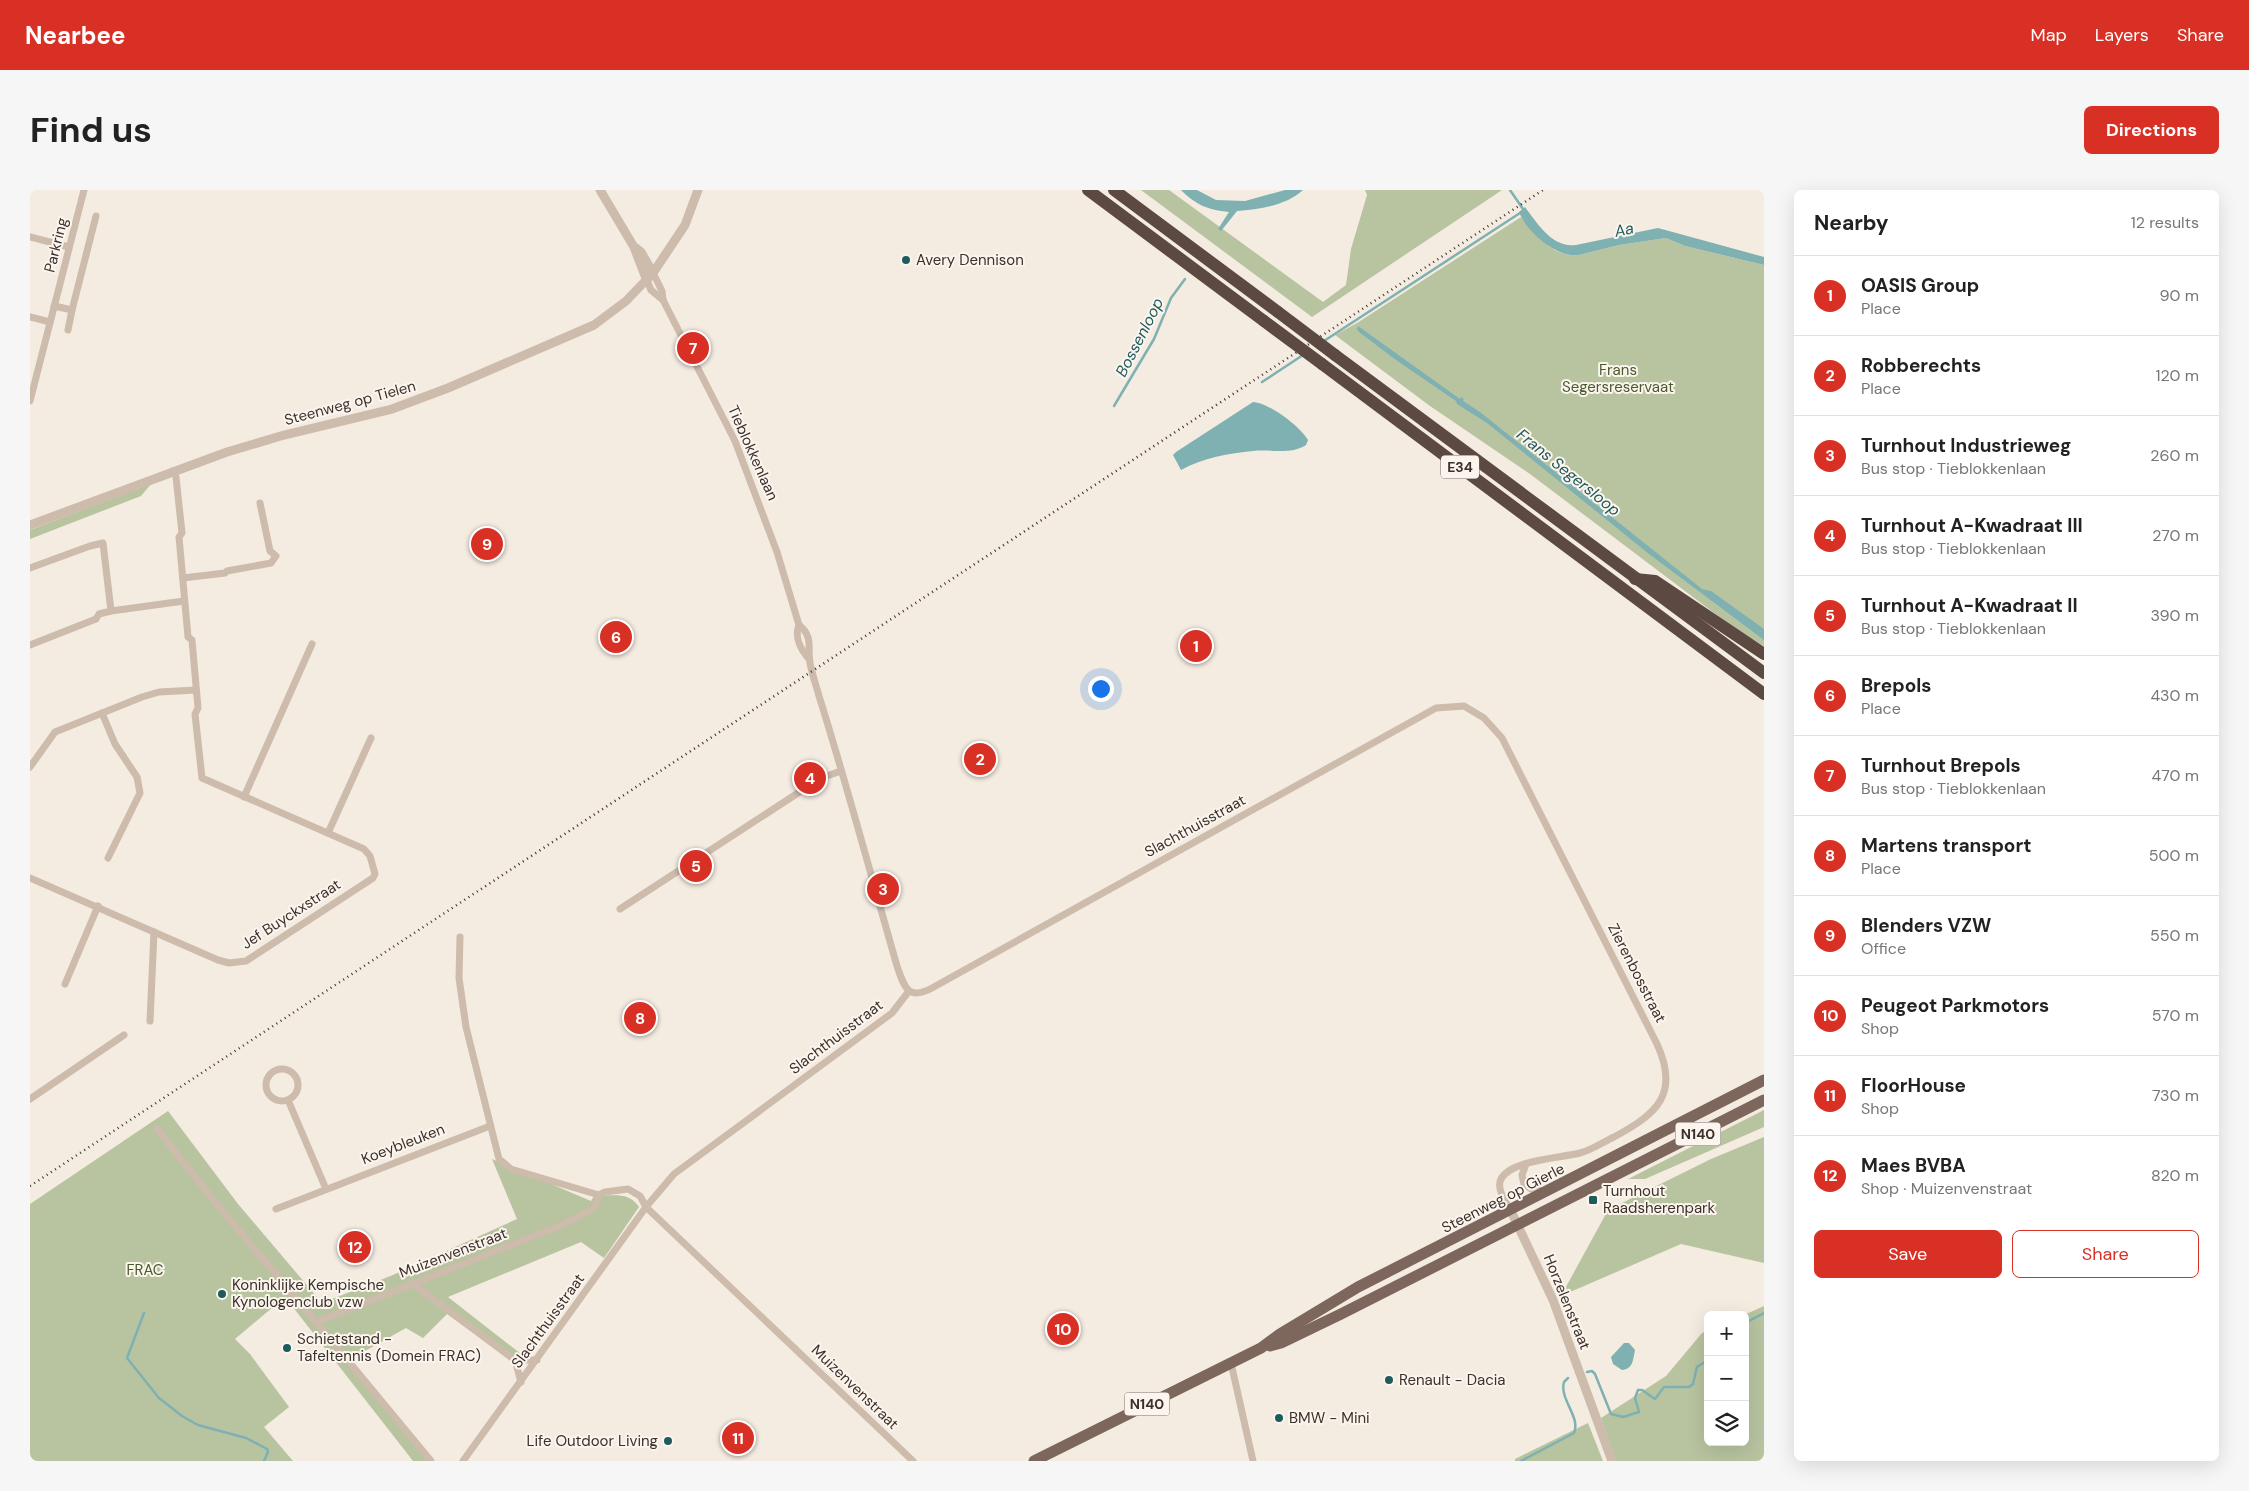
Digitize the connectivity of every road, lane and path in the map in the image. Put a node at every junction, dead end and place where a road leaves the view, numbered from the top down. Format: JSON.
{"nodes":[{"id":1,"x":84,"y":190,"type":"edge"},
{"id":2,"x":600,"y":190,"type":"edge"},
{"id":3,"x":698,"y":190,"type":"edge"},
{"id":4,"x":1088,"y":190,"type":"edge"},
{"id":5,"x":1114,"y":190,"type":"edge"},
{"id":6,"x":96,"y":216,"type":"dead end"},
{"id":7,"x":30,"y":237,"type":"edge"},
{"id":8,"x":70,"y":246,"type":"junction"},
{"id":9,"x":650,"y":277,"type":"junction"},
{"id":10,"x":54,"y":306,"type":"junction"},
{"id":11,"x":72,"y":310,"type":"junction"},
{"id":12,"x":30,"y":317,"type":"edge"},
{"id":13,"x":50,"y":322,"type":"junction"},
{"id":14,"x":68,"y":330,"type":"dead end"},
{"id":15,"x":30,"y":401,"type":"edge"},
{"id":16,"x":173,"y":471,"type":"junction"},
{"id":17,"x":260,"y":503,"type":"dead end"},
{"id":18,"x":30,"y":525,"type":"edge"},
{"id":19,"x":30,"y":568,"type":"edge"},
{"id":20,"x":183,"y":578,"type":"junction"},
{"id":21,"x":1636,"y":579,"type":"junction"},
{"id":22,"x":184,"y":601,"type":"junction"},
{"id":23,"x":111,"y":611,"type":"junction"},
{"id":24,"x":312,"y":644,"type":"dead end"},
{"id":25,"x":30,"y":645,"type":"edge"},
{"id":26,"x":1764,"y":654,"type":"edge"},
{"id":27,"x":1764,"y":673,"type":"edge"},
{"id":28,"x":196,"y":690,"type":"junction"},
{"id":29,"x":1764,"y":694,"type":"edge"},
{"id":30,"x":1436,"y":708,"type":"joint"},
{"id":31,"x":102,"y":713,"type":"junction"},
{"id":32,"x":371,"y":738,"type":"dead end"},
{"id":33,"x":30,"y":767,"type":"edge"},
{"id":34,"x":841,"y":771,"type":"junction"},
{"id":35,"x":244,"y":797,"type":"junction"},
{"id":36,"x":328,"y":833,"type":"junction"},
{"id":37,"x":108,"y":858,"type":"dead end"},
{"id":38,"x":30,"y":878,"type":"edge"},
{"id":39,"x":98,"y":906,"type":"junction"},
{"id":40,"x":620,"y":909,"type":"dead end"},
{"id":41,"x":154,"y":932,"type":"junction"},
{"id":42,"x":460,"y":937,"type":"dead end"},
{"id":43,"x":65,"y":984,"type":"dead end"},
{"id":44,"x":909,"y":991,"type":"junction"},
{"id":45,"x":150,"y":1020,"type":"dead end"},
{"id":46,"x":124,"y":1035,"type":"dead end"},
{"id":47,"x":1764,"y":1080,"type":"edge"},
{"id":48,"x":30,"y":1099,"type":"edge"},
{"id":49,"x":288,"y":1100,"type":"junction"},
{"id":50,"x":1764,"y":1100,"type":"edge"},
{"id":51,"x":490,"y":1126,"type":"junction"},
{"id":52,"x":157,"y":1128,"type":"dead end"},
{"id":53,"x":1526,"y":1164,"type":"junction"},
{"id":54,"x":326,"y":1189,"type":"junction"},
{"id":55,"x":1548,"y":1192,"type":"junction"},
{"id":56,"x":599,"y":1195,"type":"junction"},
{"id":57,"x":646,"y":1207,"type":"junction"},
{"id":58,"x":276,"y":1209,"type":"dead end"},
{"id":59,"x":1511,"y":1211,"type":"junction"},
{"id":60,"x":1518,"y":1225,"type":"junction"},
{"id":61,"x":413,"y":1284,"type":"junction"},
{"id":62,"x":316,"y":1322,"type":"junction"},
{"id":63,"x":1261,"y":1348,"type":"junction"},
{"id":64,"x":515,"y":1360,"type":"junction"},
{"id":65,"x":537,"y":1360,"type":"junction"},
{"id":66,"x":1231,"y":1363,"type":"junction"},
{"id":67,"x":520,"y":1382,"type":"junction"},
{"id":68,"x":430,"y":1461,"type":"edge"},
{"id":69,"x":463,"y":1461,"type":"edge"},
{"id":70,"x":913,"y":1461,"type":"edge"},
{"id":71,"x":1034,"y":1461,"type":"edge"},
{"id":72,"x":1253,"y":1461,"type":"edge"},
{"id":73,"x":1612,"y":1461,"type":"edge"}],
"edges":[{"from":1,"to":8,"type":"street","name":"Parkring"},
{"from":2,"to":9,"type":"street"},
{"from":3,"to":9,"type":"street","name":"Steenweg op Tielen"},
{"from":4,"to":29,"type":"highway","number":"E34","bridge":true},
{"from":5,"to":21,"type":"highway","number":"E34","bridge":true},
{"from":6,"to":11,"type":"street","name":"Parkring"},
{"from":7,"to":8,"type":"street"},
{"from":8,"to":10,"type":"street","name":"Parkring"},
{"from":9,"to":16,"type":"street","name":"Steenweg op Tielen"},
{"from":9,"to":34,"type":"street","name":"Tieblokkenlaan"},
{"from":10,"to":11,"type":"street"},
{"from":10,"to":13,"type":"street","name":"Parkring"},
{"from":11,"to":14,"type":"street","name":"Parkring"},
{"from":12,"to":13,"type":"street"},
{"from":13,"to":15,"type":"street","name":"Parkring"},
{"from":16,"to":18,"type":"street","name":"Steenweg op Tielen"},
{"from":16,"to":20,"type":"street","name":"Jef Buyckxstraat"},
{"from":17,"to":20,"type":"street"},
{"from":19,"to":23,"type":"street"},
{"from":20,"to":22,"type":"street","name":"Jef Buyckxstraat"},
{"from":21,"to":26,"type":"highway","number":"E34"},
{"from":21,"to":27,"type":"highway","number":"E34"},
{"from":22,"to":23,"type":"street"},
{"from":22,"to":28,"type":"street","name":"Jef Buyckxstraat"},
{"from":23,"to":25,"type":"street"},
{"from":24,"to":35,"type":"street"},
{"from":28,"to":31,"type":"street"},
{"from":28,"to":35,"type":"street","name":"Jef Buyckxstraat"},
{"from":30,"to":44,"type":"street","name":"Slachthuisstraat"},
{"from":30,"to":53,"type":"street","name":"Zierenbosstraat"},
{"from":31,"to":33,"type":"street"},
{"from":31,"to":37,"type":"street"},
{"from":32,"to":36,"type":"street"},
{"from":34,"to":40,"type":"street"},
{"from":34,"to":44,"type":"street","name":"Tieblokkenlaan"},
{"from":35,"to":36,"type":"street","name":"Jef Buyckxstraat"},
{"from":36,"to":41,"type":"street","name":"Jef Buyckxstraat"},
{"from":38,"to":39,"type":"street","name":"Jef Buyckxstraat"},
{"from":39,"to":41,"type":"street","name":"Jef Buyckxstraat"},
{"from":39,"to":43,"type":"street"},
{"from":41,"to":45,"type":"street"},
{"from":42,"to":51,"type":"street","name":"Muizenvenstraat"},
{"from":44,"to":57,"type":"street","name":"Slachthuisstraat"},
{"from":46,"to":48,"type":"street"},
{"from":47,"to":55,"type":"main road","name":"Steenweg op Gierle","number":"N140"},
{"from":49,"to":49,"type":"street"},
{"from":49,"to":54,"type":"street"},
{"from":50,"to":60,"type":"main road","name":"Steenweg op Gierle","number":"N140"},
{"from":51,"to":54,"type":"street","name":"Koeybleuken"},
{"from":51,"to":56,"type":"street","name":"Muizenvenstraat"},
{"from":52,"to":62,"type":"street"},
{"from":53,"to":55,"type":"street"},
{"from":53,"to":59,"type":"street","name":"Zierenbosstraat"},
{"from":54,"to":58,"type":"street","name":"Koeybleuken"},
{"from":55,"to":59,"type":"main road","name":"Steenweg op Gierle","number":"N140"},
{"from":56,"to":57,"type":"street","name":"Muizenvenstraat"},
{"from":56,"to":61,"type":"street","name":"Muizenvenstraat"},
{"from":57,"to":65,"type":"street","name":"Slachthuisstraat"},
{"from":57,"to":70,"type":"street","name":"Muizenvenstraat"},
{"from":59,"to":60,"type":"street","name":"Horzelenstraat"},
{"from":59,"to":63,"type":"main road","name":"Steenweg op Gierle","number":"N140"},
{"from":60,"to":63,"type":"main road","name":"Steenweg op Gierle","number":"N140"},
{"from":60,"to":73,"type":"street","name":"Horzelenstraat"},
{"from":61,"to":62,"type":"street","name":"Muizenvenstraat"},
{"from":61,"to":64,"type":"street"},
{"from":62,"to":68,"type":"street"},
{"from":63,"to":66,"type":"main road","name":"Steenweg op Gierle","number":"N140"},
{"from":64,"to":65,"type":"street"},
{"from":64,"to":67,"type":"street"},
{"from":65,"to":67,"type":"street","name":"Slachthuisstraat"},
{"from":66,"to":71,"type":"main road","name":"Steenweg op Gierle","number":"N140"},
{"from":66,"to":72,"type":"street"},
{"from":67,"to":69,"type":"street","name":"Slachthuisstraat"}]}
